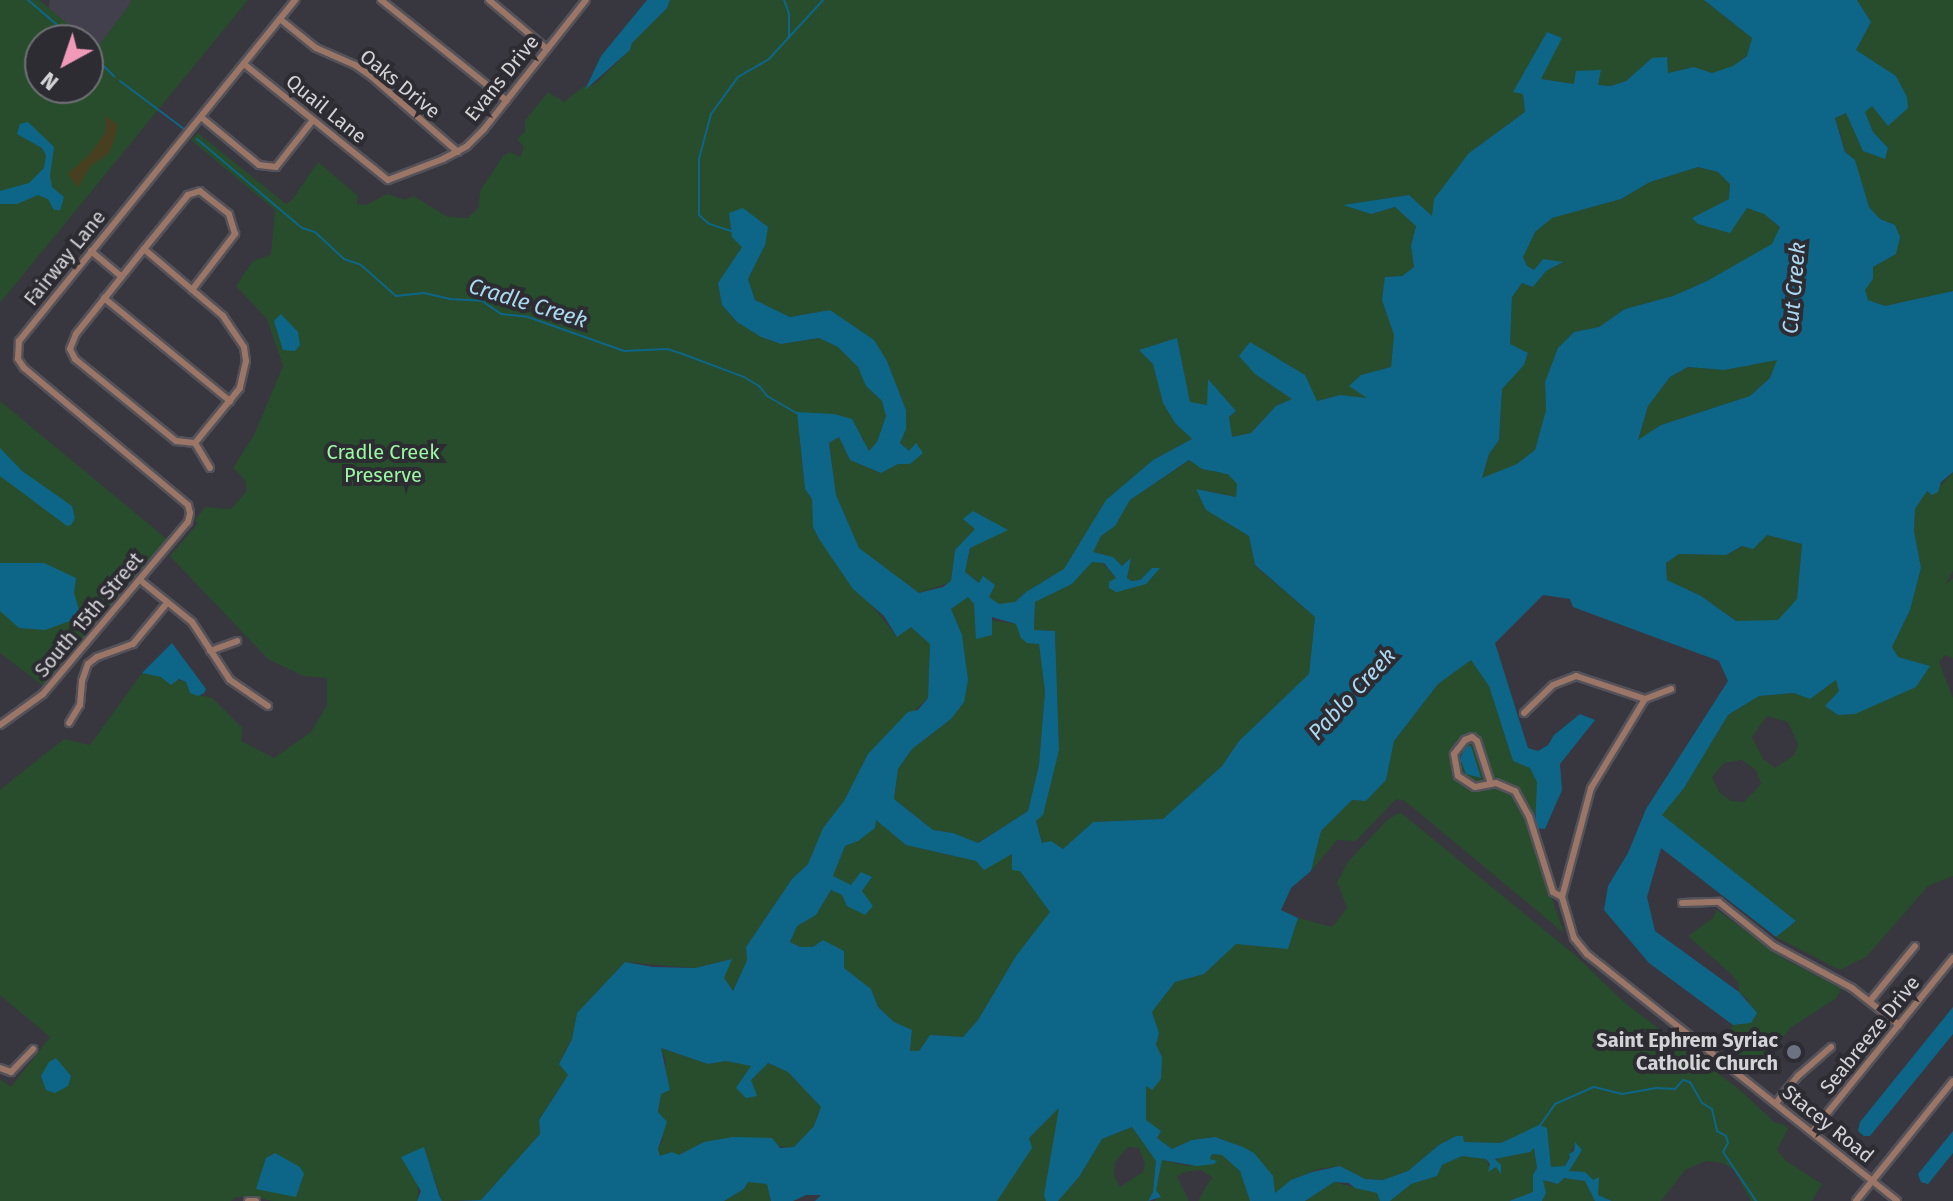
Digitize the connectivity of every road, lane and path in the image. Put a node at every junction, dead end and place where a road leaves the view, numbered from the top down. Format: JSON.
{"nodes":[{"id":1,"x":295,"y":0,"type":"edge"},
{"id":2,"x":381,"y":0,"type":"edge"},
{"id":3,"x":489,"y":0,"type":"edge"},
{"id":4,"x":503,"y":0,"type":"edge"},
{"id":5,"x":586,"y":0,"type":"edge"},
{"id":6,"x":497,"y":7,"type":"junction"},
{"id":7,"x":280,"y":19,"type":"junction"},
{"id":8,"x":547,"y":49,"type":"junction"},
{"id":9,"x":244,"y":64,"type":"junction"},
{"id":10,"x":507,"y":101,"type":"junction"},
{"id":11,"x":201,"y":117,"type":"junction"},
{"id":12,"x":313,"y":120,"type":"junction"},
{"id":13,"x":458,"y":152,"type":"junction"},
{"id":14,"x":388,"y":180,"type":"joint"},
{"id":15,"x":144,"y":249,"type":"junction"},
{"id":16,"x":91,"y":251,"type":"junction"},
{"id":17,"x":122,"y":277,"type":"junction"},
{"id":18,"x":192,"y":290,"type":"junction"},
{"id":19,"x":104,"y":298,"type":"junction"},
{"id":20,"x":230,"y":401,"type":"junction"},
{"id":21,"x":195,"y":443,"type":"junction"},
{"id":22,"x":210,"y":468,"type":"dead end"},
{"id":23,"x":190,"y":513,"type":"joint"},
{"id":24,"x":140,"y":580,"type":"junction"},
{"id":25,"x":167,"y":603,"type":"junction"},
{"id":26,"x":237,"y":641,"type":"dead end"},
{"id":27,"x":210,"y":651,"type":"junction"},
{"id":28,"x":1671,"y":689,"type":"dead end"},
{"id":29,"x":1645,"y":699,"type":"junction"},
{"id":30,"x":268,"y":706,"type":"dead end"},
{"id":31,"x":1524,"y":713,"type":"dead end"},
{"id":32,"x":69,"y":723,"type":"dead end"},
{"id":33,"x":0,"y":725,"type":"edge"},
{"id":34,"x":1491,"y":784,"type":"junction"},
{"id":35,"x":1562,"y":897,"type":"junction"},
{"id":36,"x":1682,"y":903,"type":"dead end"},
{"id":37,"x":1915,"y":946,"type":"dead end"},
{"id":38,"x":1953,"y":958,"type":"edge"},
{"id":39,"x":1870,"y":1001,"type":"junction"},
{"id":40,"x":1899,"y":1025,"type":"junction"},
{"id":41,"x":1831,"y":1047,"type":"dead end"},
{"id":42,"x":33,"y":1049,"type":"dead end"},
{"id":43,"x":0,"y":1068,"type":"edge"},
{"id":44,"x":1953,"y":1081,"type":"edge"},
{"id":45,"x":1776,"y":1103,"type":"junction"},
{"id":46,"x":1812,"y":1132,"type":"junction"},
{"id":47,"x":1872,"y":1181,"type":"junction"},
{"id":48,"x":248,"y":1201,"type":"edge"},
{"id":49,"x":256,"y":1201,"type":"edge"},
{"id":50,"x":1856,"y":1201,"type":"edge"},
{"id":51,"x":1897,"y":1201,"type":"edge"}],
"edges":[{"from":1,"to":7,"type":"street","name":"Fairway Lane"},
{"from":2,"to":10,"type":"street"},
{"from":3,"to":6,"type":"street"},
{"from":4,"to":6,"type":"street"},
{"from":5,"to":8,"type":"street","name":"Evans Drive"},
{"from":6,"to":8,"type":"street"},
{"from":7,"to":9,"type":"street","name":"Fairway Lane"},
{"from":7,"to":13,"type":"street","name":"Oaks Drive"},
{"from":8,"to":10,"type":"street","name":"Evans Drive"},
{"from":9,"to":11,"type":"street","name":"Fairway Lane"},
{"from":9,"to":12,"type":"street","name":"Quail Lane"},
{"from":10,"to":13,"type":"street","name":"Evans Drive"},
{"from":11,"to":12,"type":"street"},
{"from":11,"to":16,"type":"street","name":"Fairway Lane"},
{"from":12,"to":14,"type":"street","name":"Quail Lane"},
{"from":13,"to":14,"type":"street","name":"Evans Drive"},
{"from":15,"to":17,"type":"street"},
{"from":15,"to":18,"type":"street"},
{"from":15,"to":18,"type":"street"},
{"from":16,"to":17,"type":"street"},
{"from":16,"to":23,"type":"street","name":"Fairway Lane"},
{"from":17,"to":19,"type":"street"},
{"from":18,"to":20,"type":"street"},
{"from":19,"to":20,"type":"street"},
{"from":19,"to":21,"type":"street"},
{"from":20,"to":21,"type":"street"},
{"from":21,"to":22,"type":"street"},
{"from":23,"to":24,"type":"street","name":"South 15th Street"},
{"from":24,"to":25,"type":"street"},
{"from":24,"to":33,"type":"street","name":"South 15th Street"},
{"from":25,"to":27,"type":"street"},
{"from":25,"to":32,"type":"street"},
{"from":26,"to":27,"type":"street"},
{"from":27,"to":30,"type":"street"},
{"from":28,"to":29,"type":"street"},
{"from":29,"to":31,"type":"street"},
{"from":29,"to":35,"type":"street"},
{"from":34,"to":34,"type":"street"},
{"from":34,"to":35,"type":"street"},
{"from":35,"to":45,"type":"street","name":"Stacey Road"},
{"from":36,"to":39,"type":"street"},
{"from":37,"to":39,"type":"street"},
{"from":38,"to":40,"type":"street","name":"Seabreeze Drive"},
{"from":39,"to":40,"type":"street"},
{"from":40,"to":46,"type":"street","name":"Seabreeze Drive"},
{"from":41,"to":45,"type":"street"},
{"from":42,"to":43,"type":"street"},
{"from":44,"to":47,"type":"street"},
{"from":45,"to":46,"type":"street","name":"Stacey Road"},
{"from":46,"to":47,"type":"street","name":"Stacey Road"},
{"from":47,"to":50,"type":"street"},
{"from":47,"to":51,"type":"street","name":"Stacey Road"},
{"from":48,"to":49,"type":"street"}]}
